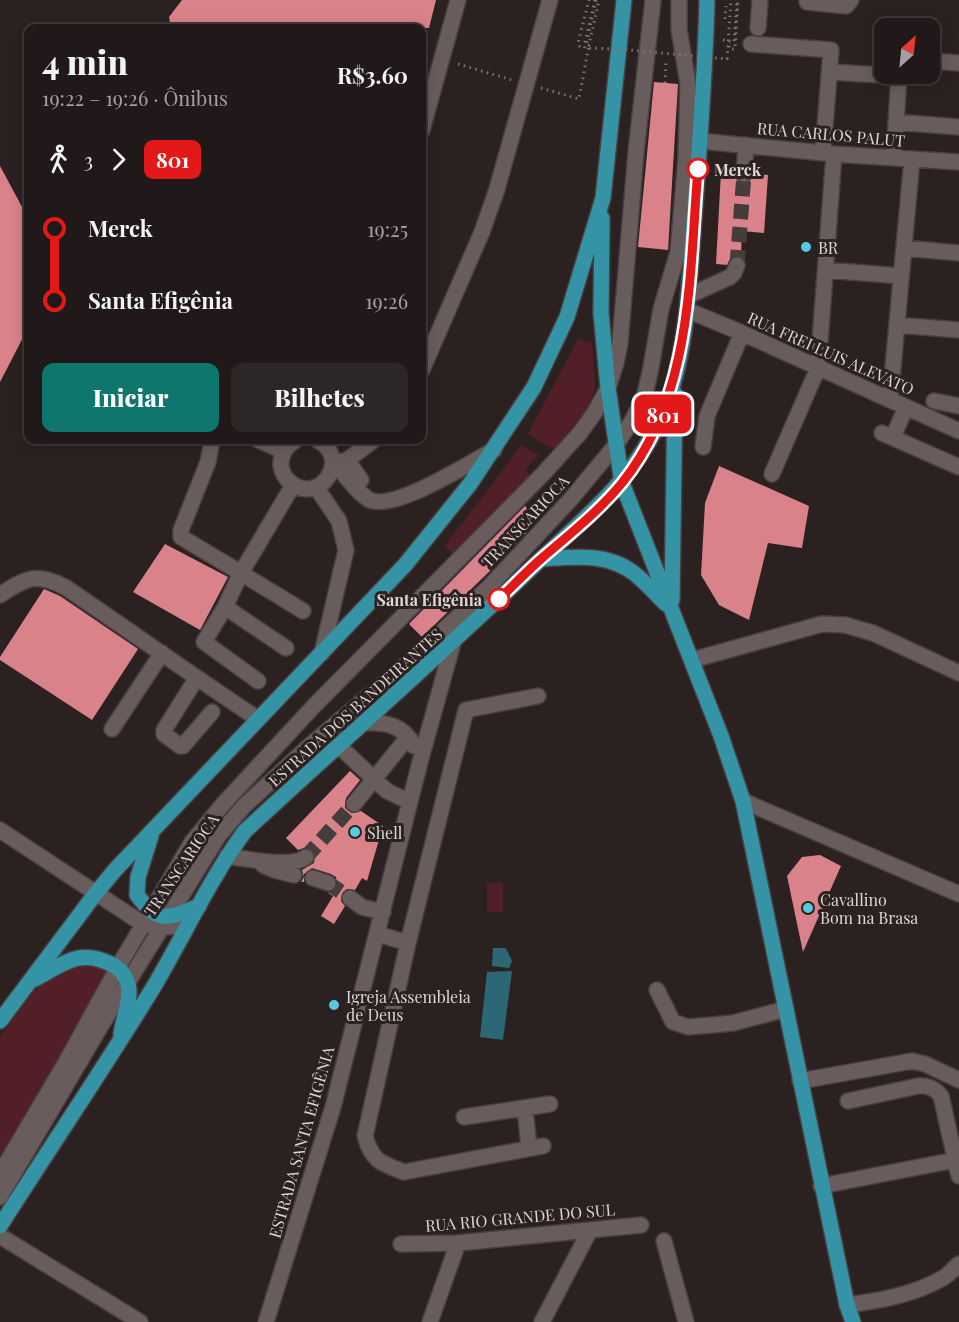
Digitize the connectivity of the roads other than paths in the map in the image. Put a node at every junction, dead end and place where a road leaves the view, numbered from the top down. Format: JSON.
{"nodes":[{"id":1,"x":458,"y":0,"type":"edge"},
{"id":2,"x":550,"y":0,"type":"edge"},
{"id":3,"x":624,"y":0,"type":"edge"},
{"id":4,"x":653,"y":0,"type":"edge"},
{"id":5,"x":679,"y":0,"type":"edge"},
{"id":6,"x":707,"y":0,"type":"edge"},
{"id":7,"x":760,"y":0,"type":"edge"},
{"id":8,"x":851,"y":0,"type":"edge"},
{"id":9,"x":807,"y":2,"type":"dead end"},
{"id":10,"x":758,"y":28,"type":"dead end"},
{"id":11,"x":752,"y":44,"type":"dead end"},
{"id":12,"x":940,"y":62,"type":"edge"},
{"id":13,"x":959,"y":63,"type":"edge"},
{"id":14,"x":830,"y":72,"type":"junction"},
{"id":15,"x":874,"y":74,"type":"edge"},
{"id":16,"x":898,"y":84,"type":"edge"},
{"id":17,"x":426,"y":116,"type":"edge"},
{"id":18,"x":896,"y":122,"type":"junction"},
{"id":19,"x":959,"y":127,"type":"edge"},
{"id":20,"x":700,"y":141,"type":"junction"},
{"id":21,"x":746,"y":145,"type":"junction"},
{"id":22,"x":829,"y":153,"type":"junction"},
{"id":23,"x":894,"y":158,"type":"junction"},
{"id":24,"x":912,"y":159,"type":"junction"},
{"id":25,"x":959,"y":162,"type":"edge"},
{"id":26,"x":744,"y":174,"type":"tunnel mouth"},
{"id":27,"x":603,"y":198,"type":"junction"},
{"id":28,"x":904,"y":248,"type":"junction"},
{"id":29,"x":959,"y":253,"type":"edge"},
{"id":30,"x":736,"y":265,"type":"tunnel mouth"},
{"id":31,"x":825,"y":270,"type":"junction"},
{"id":32,"x":901,"y":276,"type":"junction"},
{"id":33,"x":687,"y":303,"type":"junction"},
{"id":34,"x":897,"y":325,"type":"junction"},
{"id":35,"x":959,"y":330,"type":"edge"},
{"id":36,"x":742,"y":333,"type":"junction"},
{"id":37,"x":426,"y":361,"type":"edge"},
{"id":38,"x":818,"y":368,"type":"junction"},
{"id":39,"x":675,"y":377,"type":"junction"},
{"id":40,"x":608,"y":388,"type":"junction"},
{"id":41,"x":890,"y":400,"type":"junction"},
{"id":42,"x":934,"y":401,"type":"dead end"},
{"id":43,"x":959,"y":405,"type":"edge"},
{"id":44,"x":906,"y":407,"type":"junction"},
{"id":45,"x":959,"y":431,"type":"edge"},
{"id":46,"x":211,"y":444,"type":"edge"},
{"id":47,"x":267,"y":444,"type":"edge"},
{"id":48,"x":291,"y":444,"type":"edge"},
{"id":49,"x":323,"y":444,"type":"edge"},
{"id":50,"x":368,"y":444,"type":"edge"},
{"id":51,"x":615,"y":446,"type":"junction"},
{"id":52,"x":703,"y":447,"type":"dead end"},
{"id":53,"x":494,"y":450,"type":"junction"},
{"id":54,"x":283,"y":451,"type":"junction"},
{"id":55,"x":340,"y":462,"type":"junction"},
{"id":56,"x":959,"y":467,"type":"edge"},
{"id":57,"x":771,"y":474,"type":"dead end"},
{"id":58,"x":622,"y":483,"type":"junction"},
{"id":59,"x":305,"y":487,"type":"junction"},
{"id":60,"x":541,"y":559,"type":"junction"},
{"id":61,"x":241,"y":573,"type":"junction"},
{"id":62,"x":0,"y":595,"type":"edge"},
{"id":63,"x":225,"y":607,"type":"junction"},
{"id":64,"x":672,"y":609,"type":"junction"},
{"id":65,"x":303,"y":611,"type":"dead end"},
{"id":66,"x":453,"y":643,"type":"junction"},
{"id":67,"x":286,"y":648,"type":"dead end"},
{"id":68,"x":162,"y":653,"type":"junction"},
{"id":69,"x":322,"y":653,"type":"junction"},
{"id":70,"x":692,"y":660,"type":"junction"},
{"id":71,"x":959,"y":673,"type":"edge"},
{"id":72,"x":196,"y":679,"type":"junction"},
{"id":73,"x":258,"y":681,"type":"dead end"},
{"id":74,"x":538,"y":696,"type":"dead end"},
{"id":75,"x":212,"y":712,"type":"dead end"},
{"id":76,"x":258,"y":719,"type":"junction"},
{"id":77,"x":365,"y":723,"type":"junction"},
{"id":78,"x":112,"y":729,"type":"dead end"},
{"id":79,"x":408,"y":737,"type":"junction"},
{"id":80,"x":339,"y":746,"type":"junction"},
{"id":81,"x":420,"y":762,"type":"junction"},
{"id":82,"x":374,"y":780,"type":"junction"},
{"id":83,"x":743,"y":801,"type":"junction"},
{"id":84,"x":410,"y":802,"type":"junction"},
{"id":85,"x":354,"y":804,"type":"tunnel mouth"},
{"id":86,"x":0,"y":830,"type":"edge"},
{"id":87,"x":153,"y":831,"type":"junction"},
{"id":88,"x":227,"y":856,"type":"junction"},
{"id":89,"x":306,"y":857,"type":"tunnel mouth"},
{"id":90,"x":252,"y":860,"type":"junction"},
{"id":91,"x":294,"y":874,"type":"dead end"},
{"id":92,"x":96,"y":893,"type":"junction"},
{"id":93,"x":959,"y":894,"type":"edge"},
{"id":94,"x":350,"y":898,"type":"tunnel mouth"},
{"id":95,"x":199,"y":906,"type":"junction"},
{"id":96,"x":382,"y":912,"type":"junction"},
{"id":97,"x":147,"y":918,"type":"junction"},
{"id":98,"x":164,"y":922,"type":"junction"},
{"id":99,"x":188,"y":926,"type":"junction"},
{"id":100,"x":378,"y":934,"type":"junction"},
{"id":101,"x":408,"y":943,"type":"junction"},
{"id":102,"x":118,"y":967,"type":"junction"},
{"id":103,"x":32,"y":981,"type":"junction"},
{"id":104,"x":128,"y":983,"type":"junction"},
{"id":105,"x":657,"y":990,"type":"dead end"},
{"id":106,"x":786,"y":1009,"type":"junction"},
{"id":107,"x":0,"y":1021,"type":"edge"},
{"id":108,"x":119,"y":1043,"type":"junction"},
{"id":109,"x":959,"y":1080,"type":"edge"},
{"id":110,"x":800,"y":1081,"type":"junction"},
{"id":111,"x":848,"y":1101,"type":"dead end"},
{"id":112,"x":550,"y":1104,"type":"dead end"},
{"id":113,"x":525,"y":1108,"type":"junction"},
{"id":114,"x":464,"y":1117,"type":"dead end"},
{"id":115,"x":956,"y":1160,"type":"junction"},
{"id":116,"x":0,"y":1174,"type":"edge"},
{"id":117,"x":959,"y":1176,"type":"edge"},
{"id":118,"x":821,"y":1186,"type":"junction"},
{"id":119,"x":0,"y":1197,"type":"edge"},
{"id":120,"x":641,"y":1225,"type":"dead end"},
{"id":121,"x":0,"y":1226,"type":"edge"},
{"id":122,"x":590,"y":1230,"type":"junction"},
{"id":123,"x":0,"y":1236,"type":"edge"},
{"id":124,"x":664,"y":1241,"type":"dead end"},
{"id":125,"x":458,"y":1243,"type":"junction"},
{"id":126,"x":401,"y":1244,"type":"dead end"},
{"id":127,"x":959,"y":1264,"type":"edge"},
{"id":128,"x":847,"y":1305,"type":"junction"},
{"id":129,"x":140,"y":1322,"type":"edge"},
{"id":130,"x":266,"y":1322,"type":"edge"},
{"id":131,"x":430,"y":1322,"type":"edge"},
{"id":132,"x":542,"y":1322,"type":"edge"},
{"id":133,"x":686,"y":1322,"type":"edge"},
{"id":134,"x":853,"y":1322,"type":"edge"}],
"edges":[{"from":1,"to":17,"type":"street"},
{"from":2,"to":37,"type":"street"},
{"from":3,"to":27,"type":"main road"},
{"from":4,"to":40,"type":"street","name":"TRANSCARIOCA"},
{"from":5,"to":51,"type":"street","name":"TRANSCARIOCA"},
{"from":6,"to":20,"type":"main road","name":"ESTRADA DOS BANDEIRANTES"},
{"from":7,"to":10,"type":"street"},
{"from":8,"to":9,"type":"street"},
{"from":11,"to":14,"type":"street"},
{"from":12,"to":13,"type":"street"},
{"from":14,"to":15,"type":"street"},
{"from":14,"to":22,"type":"street"},
{"from":16,"to":18,"type":"street"},
{"from":18,"to":19,"type":"street"},
{"from":18,"to":23,"type":"street"},
{"from":20,"to":21,"type":"street","name":"RUA CARLOS PALUT"},
{"from":20,"to":33,"type":"main road","name":"ESTRADA DOS BANDEIRANTES"},
{"from":21,"to":22,"type":"street","name":"RUA CARLOS PALUT"},
{"from":21,"to":26,"type":"street"},
{"from":22,"to":23,"type":"street","name":"RUA CARLOS PALUT"},
{"from":22,"to":31,"type":"street"},
{"from":23,"to":24,"type":"street","name":"RUA CARLOS PALUT"},
{"from":24,"to":25,"type":"street","name":"RUA CARLOS PALUT"},
{"from":24,"to":28,"type":"street"},
{"from":27,"to":40,"type":"main road"},
{"from":27,"to":53,"type":"main road"},
{"from":28,"to":29,"type":"street"},
{"from":28,"to":32,"type":"street"},
{"from":30,"to":33,"type":"street"},
{"from":31,"to":32,"type":"street"},
{"from":31,"to":38,"type":"street"},
{"from":32,"to":34,"type":"street"},
{"from":33,"to":36,"type":"street","name":"RUA FREI LUIS ALEVATO"},
{"from":33,"to":39,"type":"main road","name":"ESTRADA DOS BANDEIRANTES"},
{"from":34,"to":35,"type":"street"},
{"from":34,"to":41,"type":"street"},
{"from":36,"to":38,"type":"street","name":"RUA FREI LUIS ALEVATO"},
{"from":36,"to":52,"type":"street"},
{"from":38,"to":41,"type":"street","name":"RUA FREI LUIS ALEVATO"},
{"from":38,"to":57,"type":"street"},
{"from":39,"to":58,"type":"main road","name":"ESTRADA DOS BANDEIRANTES"},
{"from":39,"to":64,"type":"main road"},
{"from":40,"to":51,"type":"main road"},
{"from":40,"to":97,"type":"street","name":"TRANSCARIOCA"},
{"from":41,"to":44,"type":"street","name":"RUA FREI LUIS ALEVATO"},
{"from":42,"to":43,"type":"street"},
{"from":44,"to":45,"type":"street","name":"RUA FREI LUIS ALEVATO"},
{"from":44,"to":56,"type":"street"},
{"from":46,"to":61,"type":"street"},
{"from":47,"to":54,"type":"street"},
{"from":48,"to":54,"type":"street"},
{"from":49,"to":55,"type":"street"},
{"from":50,"to":55,"type":"street"},
{"from":51,"to":58,"type":"main road"},
{"from":51,"to":98,"type":"street","name":"TRANSCARIOCA"},
{"from":53,"to":55,"type":"street"},
{"from":53,"to":69,"type":"main road"},
{"from":54,"to":59,"type":"street"},
{"from":55,"to":59,"type":"street"},
{"from":58,"to":60,"type":"main road","name":"ESTRADA DOS BANDEIRANTES"},
{"from":58,"to":64,"type":"main road"},
{"from":59,"to":61,"type":"street"},
{"from":59,"to":69,"type":"street"},
{"from":60,"to":64,"type":"main road"},
{"from":60,"to":66,"type":"main road","name":"ESTRADA DOS BANDEIRANTES"},
{"from":61,"to":63,"type":"street"},
{"from":61,"to":65,"type":"street"},
{"from":62,"to":68,"type":"street"},
{"from":63,"to":67,"type":"street"},
{"from":63,"to":73,"type":"street"},
{"from":64,"to":70,"type":"main road"},
{"from":66,"to":77,"type":"main road","name":"ESTRADA DOS BANDEIRANTES"},
{"from":66,"to":81,"type":"street","name":"ESTRADA SANTA EFIGÊNIA"},
{"from":68,"to":72,"type":"street"},
{"from":68,"to":78,"type":"street"},
{"from":69,"to":76,"type":"main road"},
{"from":70,"to":71,"type":"street"},
{"from":70,"to":83,"type":"main road"},
{"from":72,"to":75,"type":"street"},
{"from":72,"to":76,"type":"street"},
{"from":74,"to":101,"type":"street"},
{"from":76,"to":87,"type":"main road"},
{"from":77,"to":79,"type":"street"},
{"from":77,"to":80,"type":"main road","name":"ESTRADA DOS BANDEIRANTES"},
{"from":79,"to":81,"type":"street"},
{"from":79,"to":82,"type":"street"},
{"from":80,"to":82,"type":"street"},
{"from":80,"to":88,"type":"main road","name":"ESTRADA DOS BANDEIRANTES"},
{"from":81,"to":84,"type":"street","name":"ESTRADA SANTA EFIGÊNIA"},
{"from":82,"to":84,"type":"street"},
{"from":82,"to":85,"type":"street"},
{"from":83,"to":93,"type":"street"},
{"from":83,"to":106,"type":"main road"},
{"from":84,"to":96,"type":"street","name":"ESTRADA SANTA EFIGÊNIA"},
{"from":86,"to":92,"type":"street"},
{"from":87,"to":92,"type":"main road"},
{"from":87,"to":97,"type":"main road"},
{"from":88,"to":90,"type":"street"},
{"from":88,"to":95,"type":"main road","name":"ESTRADA DOS BANDEIRANTES"},
{"from":89,"to":90,"type":"street"},
{"from":90,"to":91,"type":"street"},
{"from":92,"to":97,"type":"street"},
{"from":92,"to":103,"type":"main road"},
{"from":94,"to":96,"type":"street"},
{"from":95,"to":98,"type":"main road"},
{"from":95,"to":99,"type":"main road","name":"ESTRADA DOS BANDEIRANTES"},
{"from":96,"to":100,"type":"street","name":"ESTRADA SANTA EFIGÊNIA"},
{"from":97,"to":98,"type":"main road"},
{"from":97,"to":102,"type":"street","name":"TRANSCARIOCA"},
{"from":98,"to":99,"type":"street"},
{"from":98,"to":104,"type":"street","name":"TRANSCARIOCA"},
{"from":99,"to":108,"type":"main road","name":"ESTRADA DOS BANDEIRANTES"},
{"from":100,"to":101,"type":"street"},
{"from":100,"to":130,"type":"street","name":"ESTRADA SANTA EFIGÊNIA"},
{"from":101,"to":113,"type":"street"},
{"from":102,"to":103,"type":"main road"},
{"from":102,"to":104,"type":"main road"},
{"from":102,"to":116,"type":"street","name":"TRANSCARIOCA"},
{"from":103,"to":107,"type":"main road"},
{"from":104,"to":108,"type":"main road"},
{"from":104,"to":119,"type":"street","name":"TRANSCARIOCA"},
{"from":105,"to":106,"type":"street"},
{"from":106,"to":110,"type":"main road"},
{"from":108,"to":121,"type":"main road","name":"ESTRADA DOS BANDEIRANTES"},
{"from":109,"to":110,"type":"street"},
{"from":110,"to":118,"type":"main road"},
{"from":111,"to":115,"type":"street"},
{"from":112,"to":113,"type":"street"},
{"from":113,"to":114,"type":"street"},
{"from":115,"to":117,"type":"street"},
{"from":115,"to":118,"type":"street"},
{"from":118,"to":128,"type":"main road"},
{"from":120,"to":122,"type":"street","name":"RUA RIO GRANDE DO SUL"},
{"from":122,"to":125,"type":"street","name":"RUA RIO GRANDE DO SUL"},
{"from":122,"to":132,"type":"street"},
{"from":123,"to":129,"type":"street"},
{"from":124,"to":133,"type":"street"},
{"from":125,"to":126,"type":"street","name":"RUA RIO GRANDE DO SUL"},
{"from":125,"to":131,"type":"street"},
{"from":127,"to":128,"type":"street"},
{"from":128,"to":134,"type":"main road"}]}
